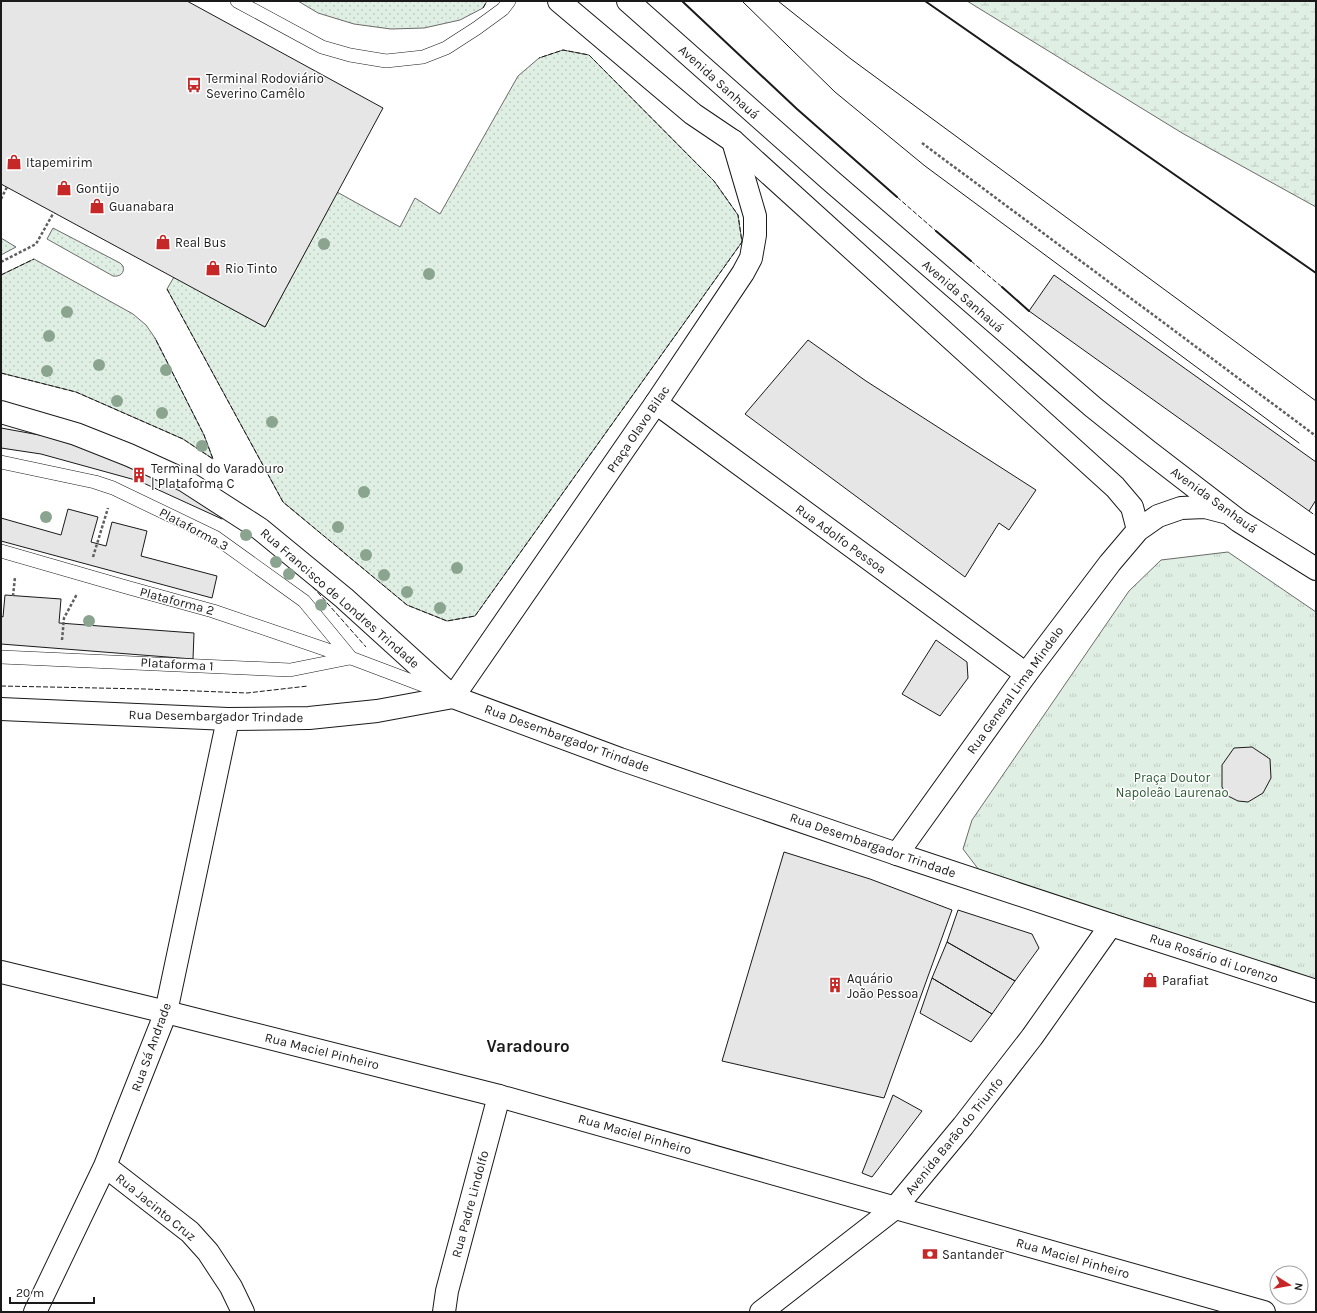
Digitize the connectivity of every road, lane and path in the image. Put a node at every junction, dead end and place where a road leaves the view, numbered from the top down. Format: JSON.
{"nodes":[{"id":1,"x":237,"y":1,"type":"edge"},
{"id":2,"x":509,"y":1,"type":"edge"},
{"id":3,"x":559,"y":1,"type":"edge"},
{"id":4,"x":628,"y":1,"type":"edge"},
{"id":5,"x":733,"y":141,"type":"junction"},
{"id":6,"x":922,"y":143,"type":"dead end"},
{"id":7,"x":7,"y":187,"type":"dead end"},
{"id":8,"x":1,"y":199,"type":"edge"},
{"id":9,"x":54,"y":212,"type":"dead end"},
{"id":10,"x":1,"y":262,"type":"edge"},
{"id":11,"x":656,"y":403,"type":"junction"},
{"id":12,"x":1,"y":412,"type":"edge"},
{"id":13,"x":1316,"y":436,"type":"edge"},
{"id":14,"x":1,"y":462,"type":"edge"},
{"id":15,"x":1228,"y":512,"type":"junction"},
{"id":16,"x":1138,"y":530,"type":"junction"},
{"id":17,"x":1,"y":551,"type":"edge"},
{"id":18,"x":1316,"y":569,"type":"edge"},
{"id":19,"x":1,"y":657,"type":"edge"},
{"id":20,"x":351,"y":658,"type":"junction"},
{"id":21,"x":1026,"y":674,"type":"junction"},
{"id":22,"x":454,"y":696,"type":"junction"},
{"id":23,"x":1,"y":709,"type":"edge"},
{"id":24,"x":228,"y":719,"type":"junction"},
{"id":25,"x":897,"y":854,"type":"junction"},
{"id":26,"x":1111,"y":925,"type":"junction"},
{"id":27,"x":1,"y":972,"type":"edge"},
{"id":28,"x":1316,"y":991,"type":"edge"},
{"id":29,"x":166,"y":1012,"type":"junction"},
{"id":30,"x":499,"y":1096,"type":"junction"},
{"id":31,"x":105,"y":1166,"type":"junction"},
{"id":32,"x":895,"y":1208,"type":"junction"},
{"id":33,"x":36,"y":1312,"type":"edge"},
{"id":34,"x":243,"y":1312,"type":"edge"},
{"id":35,"x":444,"y":1312,"type":"edge"},
{"id":36,"x":761,"y":1312,"type":"edge"},
{"id":37,"x":1264,"y":1312,"type":"edge"}],
"edges":[{"from":1,"to":2,"type":"lane"},
{"from":3,"to":5,"type":"main road"},
{"from":4,"to":15,"type":"main road","name":"Avenida Sanhauá"},
{"from":5,"to":11,"type":"main road","name":"Praça Olavo Bilac"},
{"from":5,"to":16,"type":"main road"},
{"from":6,"to":13,"type":"path"},
{"from":7,"to":8,"type":"path"},
{"from":9,"to":10,"type":"path"},
{"from":11,"to":21,"type":"main road","name":"Rua Adolfo Pessoa"},
{"from":11,"to":22,"type":"main road","name":"Praça Olavo Bilac"},
{"from":12,"to":22,"type":"main road","name":"Rua Francisco de Londres Trindade"},
{"from":14,"to":20,"type":"lane","name":"Plataforma 3"},
{"from":15,"to":16,"type":"main road","name":"Rua General Lima Mindelo"},
{"from":15,"to":18,"type":"main road","name":"Avenida Sanhauá"},
{"from":16,"to":21,"type":"main road","name":"Rua General Lima Mindelo"},
{"from":17,"to":20,"type":"lane","name":"Plataforma 2"},
{"from":19,"to":20,"type":"lane","name":"Plataforma 1"},
{"from":20,"to":22,"type":"lane","name":"Plataforma 2"},
{"from":21,"to":25,"type":"main road","name":"Rua General Lima Mindelo"},
{"from":22,"to":24,"type":"main road","name":"Rua Desembargador Trindade"},
{"from":22,"to":25,"type":"main road","name":"Rua Desembargador Trindade"},
{"from":23,"to":24,"type":"main road","name":"Rua Desembargador Trindade"},
{"from":24,"to":29,"type":"main road","name":"Rua Sá Andrade"},
{"from":25,"to":26,"type":"main road","name":"Rua Desembargador Trindade"},
{"from":26,"to":28,"type":"main road","name":"Rua Rosário di Lorenzo"},
{"from":26,"to":32,"type":"main road","name":"Avenida Barão do Triunfo"},
{"from":27,"to":29,"type":"main road","name":"Rua Maciel Pinheiro"},
{"from":29,"to":30,"type":"main road","name":"Rua Maciel Pinheiro"},
{"from":29,"to":31,"type":"main road","name":"Rua Sá Andrade"},
{"from":30,"to":32,"type":"main road","name":"Rua Maciel Pinheiro"},
{"from":30,"to":35,"type":"main road","name":"Rua Padre Lindolfo"},
{"from":31,"to":33,"type":"main road","name":"Rua Sá Andrade"},
{"from":31,"to":34,"type":"main road","name":"Rua Jacinto Cruz"},
{"from":32,"to":36,"type":"main road","name":"Avenida Barão do Triunfo"},
{"from":32,"to":37,"type":"main road","name":"Rua Maciel Pinheiro"}]}
